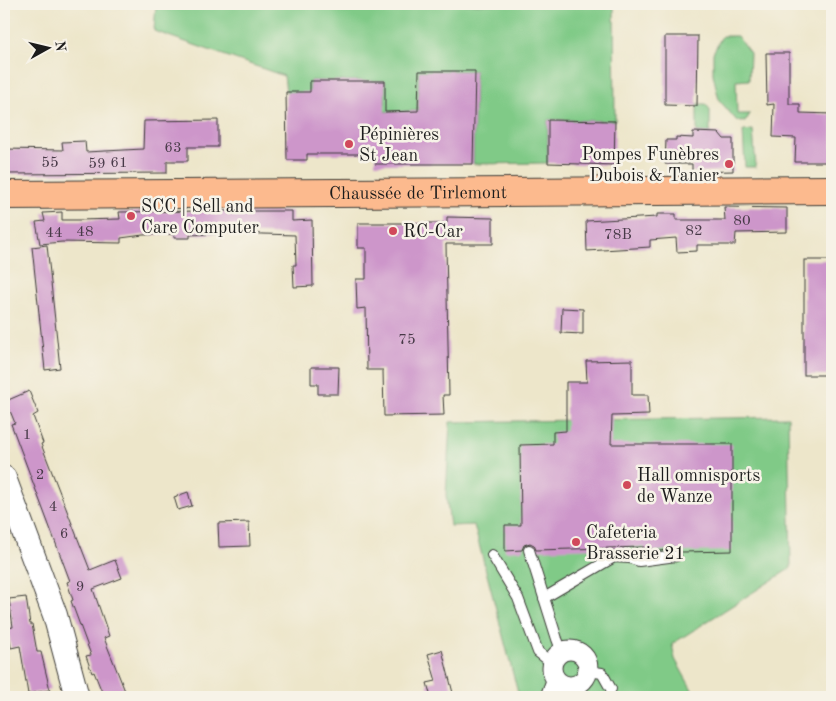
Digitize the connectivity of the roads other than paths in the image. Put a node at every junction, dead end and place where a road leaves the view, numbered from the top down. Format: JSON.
{"nodes":[{"id":1,"x":832,"y":190,"type":"edge"},
{"id":2,"x":4,"y":195,"type":"edge"},
{"id":3,"x":4,"y":478,"type":"edge"},
{"id":4,"x":528,"y":550,"type":"dead end"},
{"id":5,"x":492,"y":555,"type":"dead end"},
{"id":6,"x":676,"y":556,"type":"dead end"},
{"id":7,"x":544,"y":598,"type":"junction"},
{"id":8,"x":588,"y":671,"type":"junction"},
{"id":9,"x":555,"y":673,"type":"edge"},
{"id":10,"x":611,"y":689,"type":"dead end"},
{"id":11,"x":77,"y":697,"type":"edge"}],
"edges":[{"from":1,"to":2,"type":"main road","name":"Chaussée de Tirlemont"},
{"from":3,"to":11,"type":"street"},
{"from":4,"to":7,"type":"lane"},
{"from":5,"to":9,"type":"lane"},
{"from":6,"to":7,"type":"lane"},
{"from":7,"to":9,"type":"lane"},
{"from":8,"to":9,"type":"street"},
{"from":8,"to":9,"type":"street"},
{"from":8,"to":10,"type":"lane"}]}
